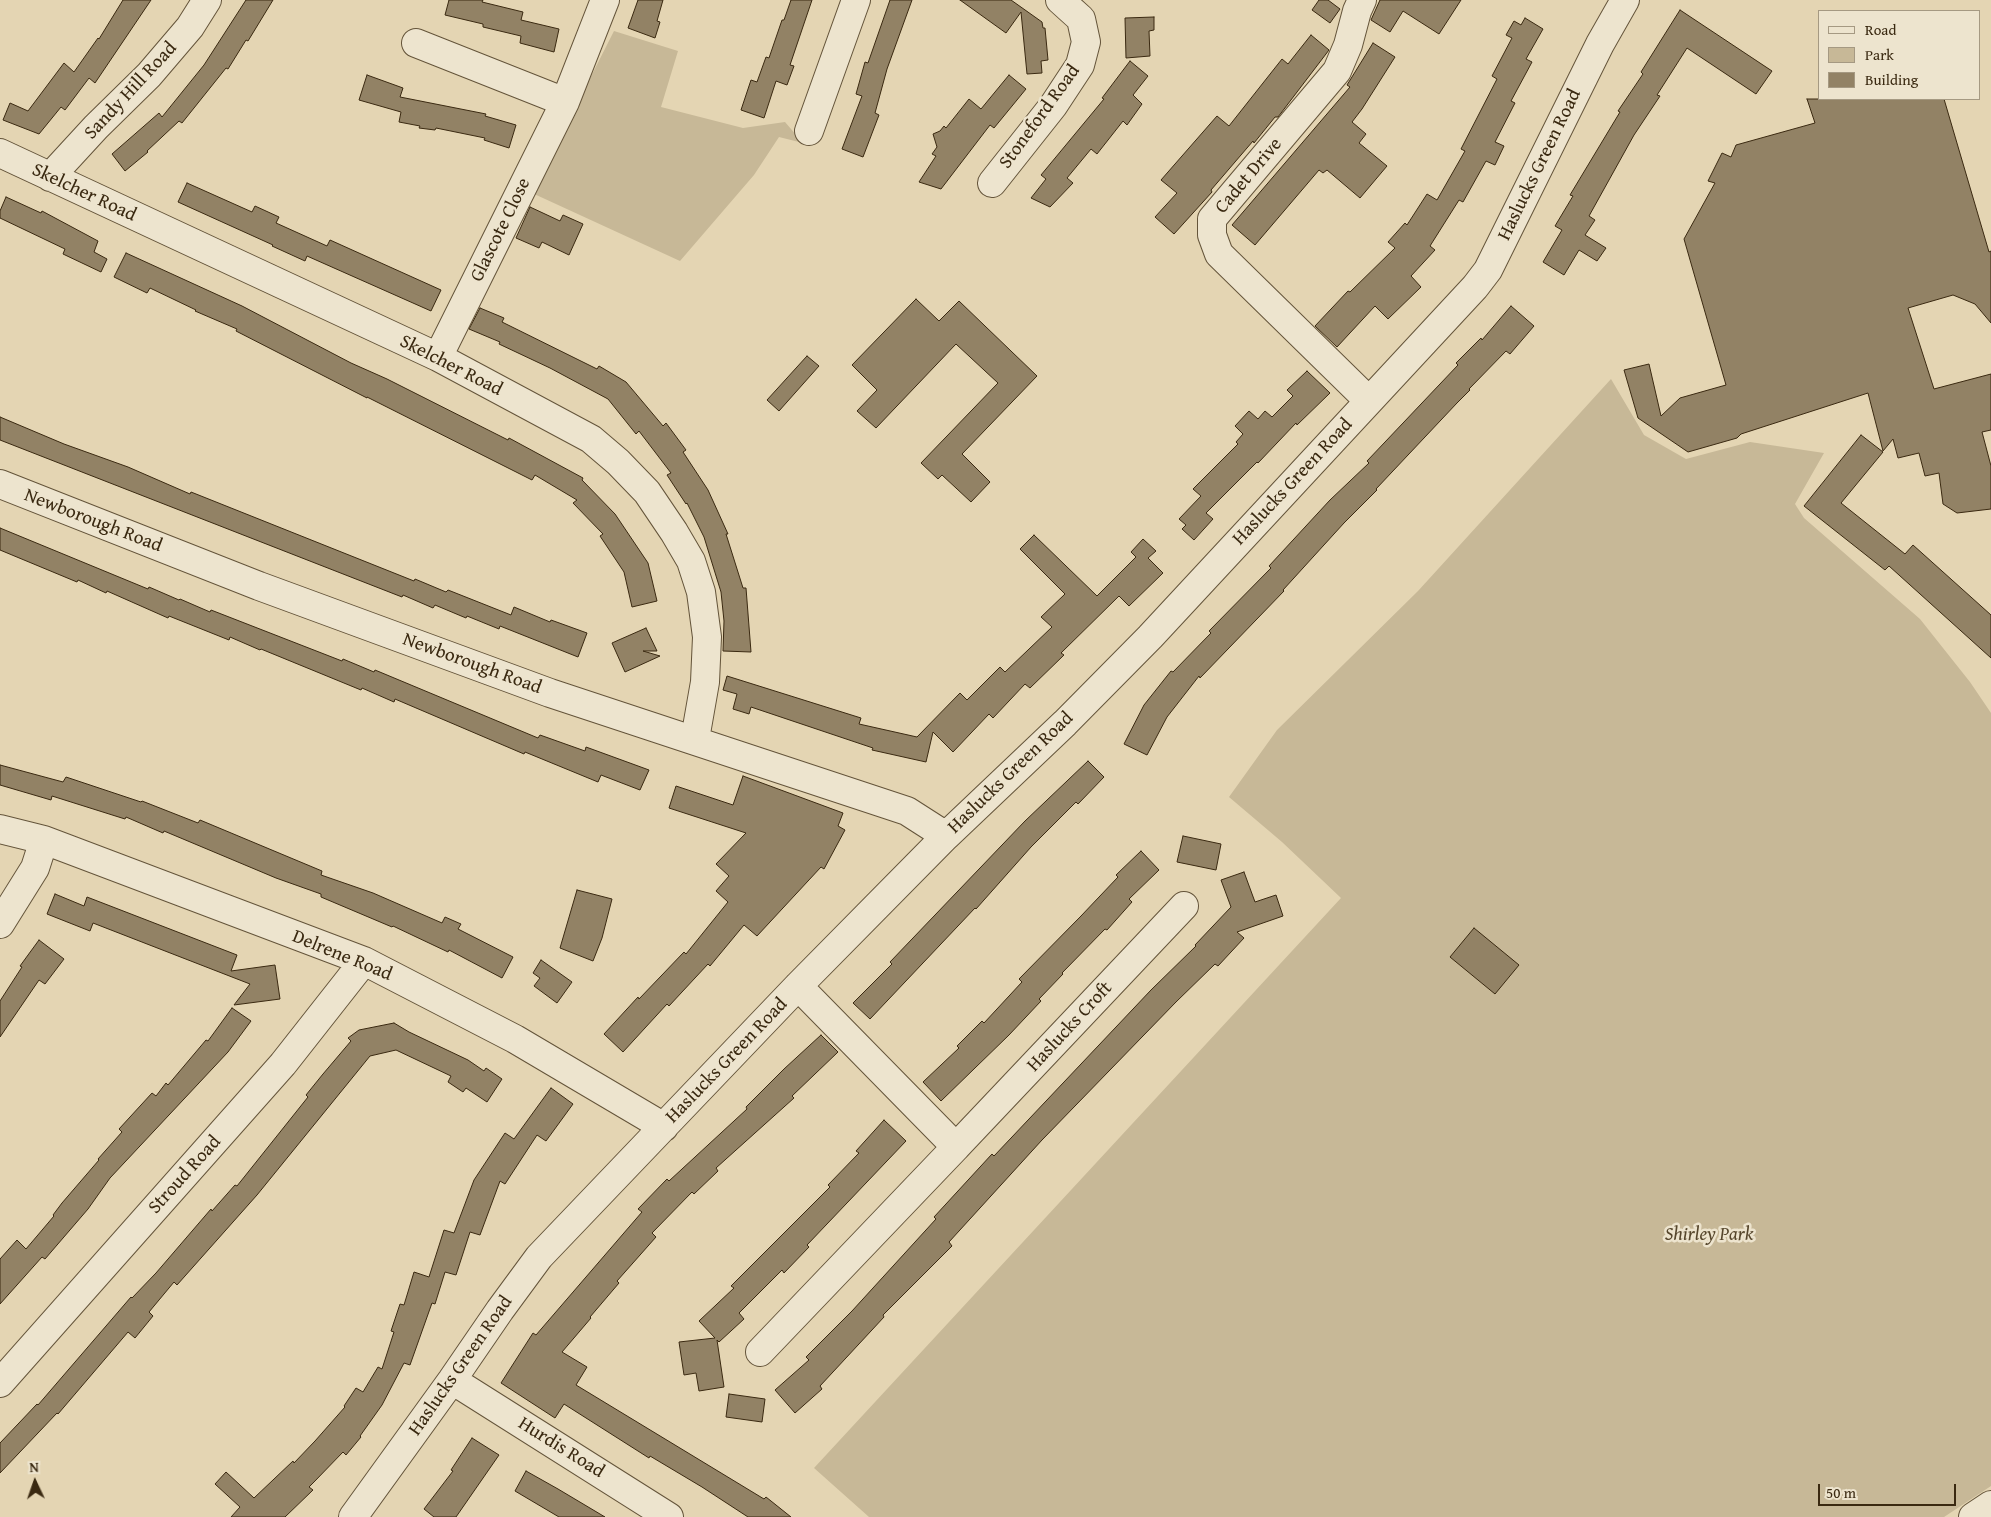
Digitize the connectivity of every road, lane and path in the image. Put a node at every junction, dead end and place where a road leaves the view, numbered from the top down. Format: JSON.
{"nodes":[{"id":1,"x":207,"y":0,"type":"edge"},
{"id":2,"x":605,"y":0,"type":"edge"},
{"id":3,"x":856,"y":0,"type":"edge"},
{"id":4,"x":1060,"y":0,"type":"edge"},
{"id":5,"x":1362,"y":0,"type":"edge"},
{"id":6,"x":1625,"y":0,"type":"edge"},
{"id":7,"x":416,"y":43,"type":"dead end"},
{"id":8,"x":565,"y":102,"type":"junction"},
{"id":9,"x":809,"y":131,"type":"dead end"},
{"id":10,"x":0,"y":153,"type":"edge"},
{"id":11,"x":50,"y":177,"type":"junction"},
{"id":12,"x":992,"y":183,"type":"dead end"},
{"id":13,"x":438,"y":357,"type":"junction"},
{"id":14,"x":1369,"y":401,"type":"junction"},
{"id":15,"x":0,"y":484,"type":"edge"},
{"id":16,"x":695,"y":739,"type":"junction"},
{"id":17,"x":0,"y":829,"type":"edge"},
{"id":18,"x":946,"y":836,"type":"junction"},
{"id":19,"x":44,"y":840,"type":"junction"},
{"id":20,"x":1184,"y":906,"type":"dead end"},
{"id":21,"x":0,"y":924,"type":"edge"},
{"id":22,"x":364,"y":961,"type":"junction"},
{"id":23,"x":798,"y":986,"type":"junction"},
{"id":24,"x":664,"y":1127,"type":"junction"},
{"id":25,"x":956,"y":1147,"type":"junction"},
{"id":26,"x":760,"y":1352,"type":"dead end"},
{"id":27,"x":452,"y":1380,"type":"junction"},
{"id":28,"x":0,"y":1383,"type":"edge"},
{"id":29,"x":1991,"y":1505,"type":"edge"},
{"id":30,"x":353,"y":1517,"type":"edge"},
{"id":31,"x":668,"y":1517,"type":"edge"},
{"id":32,"x":1973,"y":1517,"type":"edge"}],
"edges":[{"from":1,"to":11,"type":"street","name":"Sandy Hill Road"},
{"from":2,"to":8,"type":"street","name":"Glascote Close"},
{"from":3,"to":9,"type":"street"},
{"from":4,"to":12,"type":"street","name":"Stoneford Road"},
{"from":5,"to":14,"type":"street","name":"Cadet Drive"},
{"from":6,"to":14,"type":"street","name":"Haslucks Green Road"},
{"from":7,"to":8,"type":"street"},
{"from":8,"to":13,"type":"street","name":"Glascote Close"},
{"from":10,"to":11,"type":"street","name":"Skelcher Road"},
{"from":11,"to":13,"type":"street","name":"Skelcher Road"},
{"from":13,"to":16,"type":"street","name":"Skelcher Road"},
{"from":14,"to":18,"type":"street","name":"Haslucks Green Road"},
{"from":15,"to":16,"type":"street","name":"Newborough Road"},
{"from":16,"to":18,"type":"street","name":"Newborough Road"},
{"from":17,"to":19,"type":"street","name":"Delrene Road"},
{"from":18,"to":23,"type":"street","name":"Haslucks Green Road"},
{"from":19,"to":21,"type":"street"},
{"from":19,"to":22,"type":"street","name":"Delrene Road"},
{"from":20,"to":25,"type":"street","name":"Haslucks Croft"},
{"from":22,"to":24,"type":"street","name":"Delrene Road"},
{"from":22,"to":28,"type":"street","name":"Stroud Road"},
{"from":23,"to":24,"type":"street","name":"Haslucks Green Road"},
{"from":23,"to":25,"type":"street"},
{"from":24,"to":27,"type":"street","name":"Haslucks Green Road"},
{"from":25,"to":26,"type":"street","name":"Haslucks Croft"},
{"from":27,"to":30,"type":"street","name":"Haslucks Green Road"},
{"from":27,"to":31,"type":"street","name":"Hurdis Road"},
{"from":29,"to":32,"type":"street"}]}
